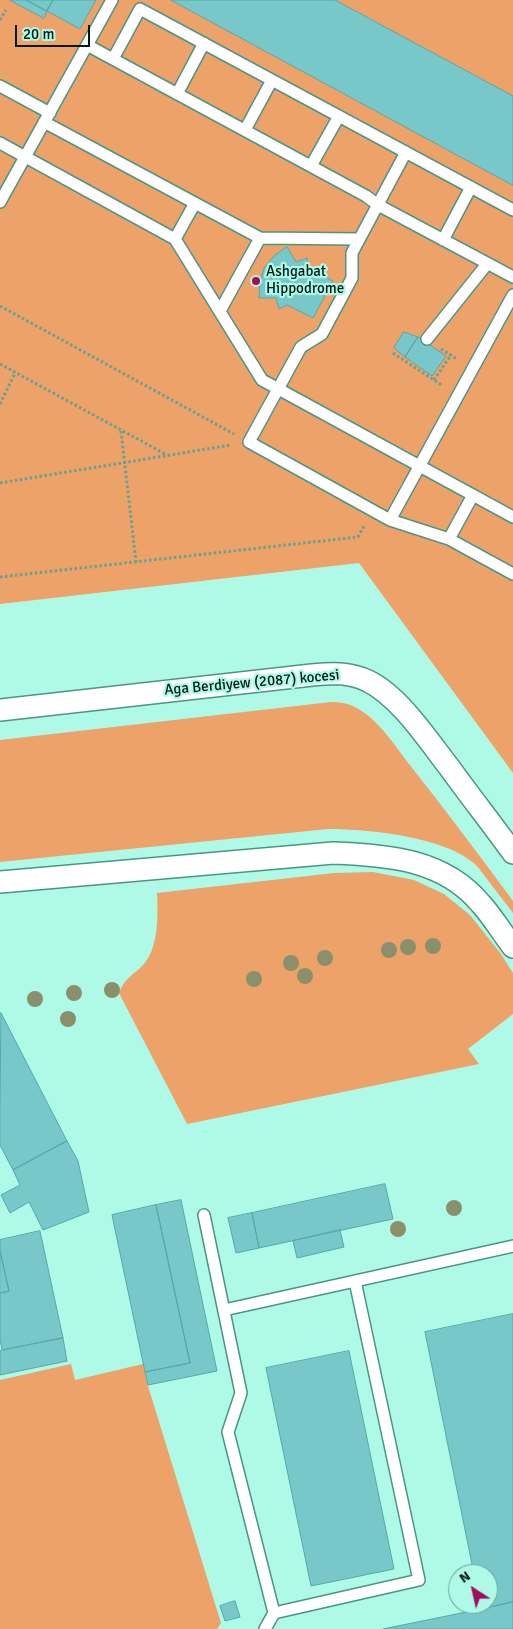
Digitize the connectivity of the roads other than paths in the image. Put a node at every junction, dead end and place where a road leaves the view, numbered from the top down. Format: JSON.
{"nodes":[{"id":1,"x":112,"y":0,"type":"edge"},
{"id":2,"x":204,"y":43,"type":"junction"},
{"id":3,"x":87,"y":46,"type":"junction"},
{"id":4,"x":112,"y":59,"type":"junction"},
{"id":5,"x":272,"y":80,"type":"junction"},
{"id":6,"x":0,"y":86,"type":"edge"},
{"id":7,"x":176,"y":94,"type":"junction"},
{"id":8,"x":339,"y":116,"type":"junction"},
{"id":9,"x":47,"y":118,"type":"junction"},
{"id":10,"x":245,"y":130,"type":"junction"},
{"id":11,"x":0,"y":143,"type":"edge"},
{"id":12,"x":406,"y":152,"type":"junction"},
{"id":13,"x":25,"y":157,"type":"junction"},
{"id":14,"x":311,"y":166,"type":"junction"},
{"id":15,"x":472,"y":188,"type":"junction"},
{"id":16,"x":0,"y":202,"type":"edge"},
{"id":17,"x":195,"y":203,"type":"junction"},
{"id":18,"x":378,"y":205,"type":"junction"},
{"id":19,"x":513,"y":210,"type":"edge"},
{"id":20,"x":260,"y":238,"type":"junction"},
{"id":21,"x":176,"y":239,"type":"junction"},
{"id":22,"x":359,"y":239,"type":"junction"},
{"id":23,"x":443,"y":240,"type":"junction"},
{"id":24,"x":487,"y":264,"type":"junction"},
{"id":25,"x":513,"y":278,"type":"edge"},
{"id":26,"x":513,"y":295,"type":"edge"},
{"id":27,"x":220,"y":311,"type":"junction"},
{"id":28,"x":427,"y":339,"type":"dead end"},
{"id":29,"x":278,"y":389,"type":"junction"},
{"id":30,"x":420,"y":466,"type":"junction"},
{"id":31,"x":473,"y":495,"type":"junction"},
{"id":32,"x":513,"y":517,"type":"edge"},
{"id":33,"x":390,"y":520,"type":"junction"},
{"id":34,"x":449,"y":539,"type":"junction"},
{"id":35,"x":513,"y":574,"type":"edge"},
{"id":36,"x":0,"y":710,"type":"edge"},
{"id":37,"x":513,"y":853,"type":"edge"},
{"id":38,"x":0,"y":882,"type":"edge"},
{"id":39,"x":513,"y":947,"type":"edge"},
{"id":40,"x":204,"y":1216,"type":"dead end"},
{"id":41,"x":513,"y":1246,"type":"edge"},
{"id":42,"x":355,"y":1281,"type":"junction"},
{"id":43,"x":224,"y":1310,"type":"junction"},
{"id":44,"x":274,"y":1613,"type":"junction"},
{"id":45,"x":265,"y":1629,"type":"edge"}],
"edges":[{"from":1,"to":3,"type":"lane"},
{"from":2,"to":4,"type":"lane"},
{"from":2,"to":5,"type":"lane"},
{"from":2,"to":7,"type":"lane"},
{"from":3,"to":4,"type":"lane"},
{"from":3,"to":9,"type":"lane"},
{"from":4,"to":7,"type":"lane"},
{"from":5,"to":8,"type":"lane"},
{"from":5,"to":10,"type":"lane"},
{"from":6,"to":9,"type":"lane"},
{"from":7,"to":10,"type":"lane"},
{"from":8,"to":12,"type":"lane"},
{"from":8,"to":14,"type":"lane"},
{"from":9,"to":13,"type":"lane"},
{"from":9,"to":17,"type":"lane"},
{"from":10,"to":14,"type":"lane"},
{"from":11,"to":13,"type":"lane"},
{"from":12,"to":15,"type":"lane"},
{"from":12,"to":18,"type":"lane"},
{"from":13,"to":16,"type":"lane"},
{"from":13,"to":21,"type":"lane"},
{"from":14,"to":18,"type":"lane"},
{"from":15,"to":19,"type":"lane"},
{"from":15,"to":23,"type":"lane"},
{"from":17,"to":20,"type":"lane"},
{"from":17,"to":21,"type":"lane"},
{"from":18,"to":22,"type":"lane"},
{"from":18,"to":23,"type":"lane"},
{"from":20,"to":22,"type":"lane"},
{"from":20,"to":27,"type":"lane"},
{"from":21,"to":27,"type":"lane"},
{"from":22,"to":29,"type":"lane"},
{"from":23,"to":24,"type":"lane"},
{"from":24,"to":25,"type":"lane"},
{"from":24,"to":28,"type":"lane"},
{"from":26,"to":30,"type":"lane"},
{"from":27,"to":29,"type":"lane"},
{"from":29,"to":30,"type":"lane"},
{"from":29,"to":33,"type":"lane"},
{"from":30,"to":31,"type":"lane"},
{"from":30,"to":33,"type":"lane"},
{"from":31,"to":32,"type":"lane"},
{"from":31,"to":34,"type":"lane"},
{"from":33,"to":34,"type":"lane"},
{"from":34,"to":35,"type":"lane"},
{"from":36,"to":37,"type":"street","name":"Aga Berdiyew (2087) kocesi"},
{"from":38,"to":39,"type":"street"},
{"from":40,"to":43,"type":"lane"},
{"from":41,"to":42,"type":"lane"},
{"from":42,"to":43,"type":"lane"},
{"from":42,"to":44,"type":"lane"},
{"from":43,"to":44,"type":"lane"},
{"from":44,"to":45,"type":"lane"}]}
